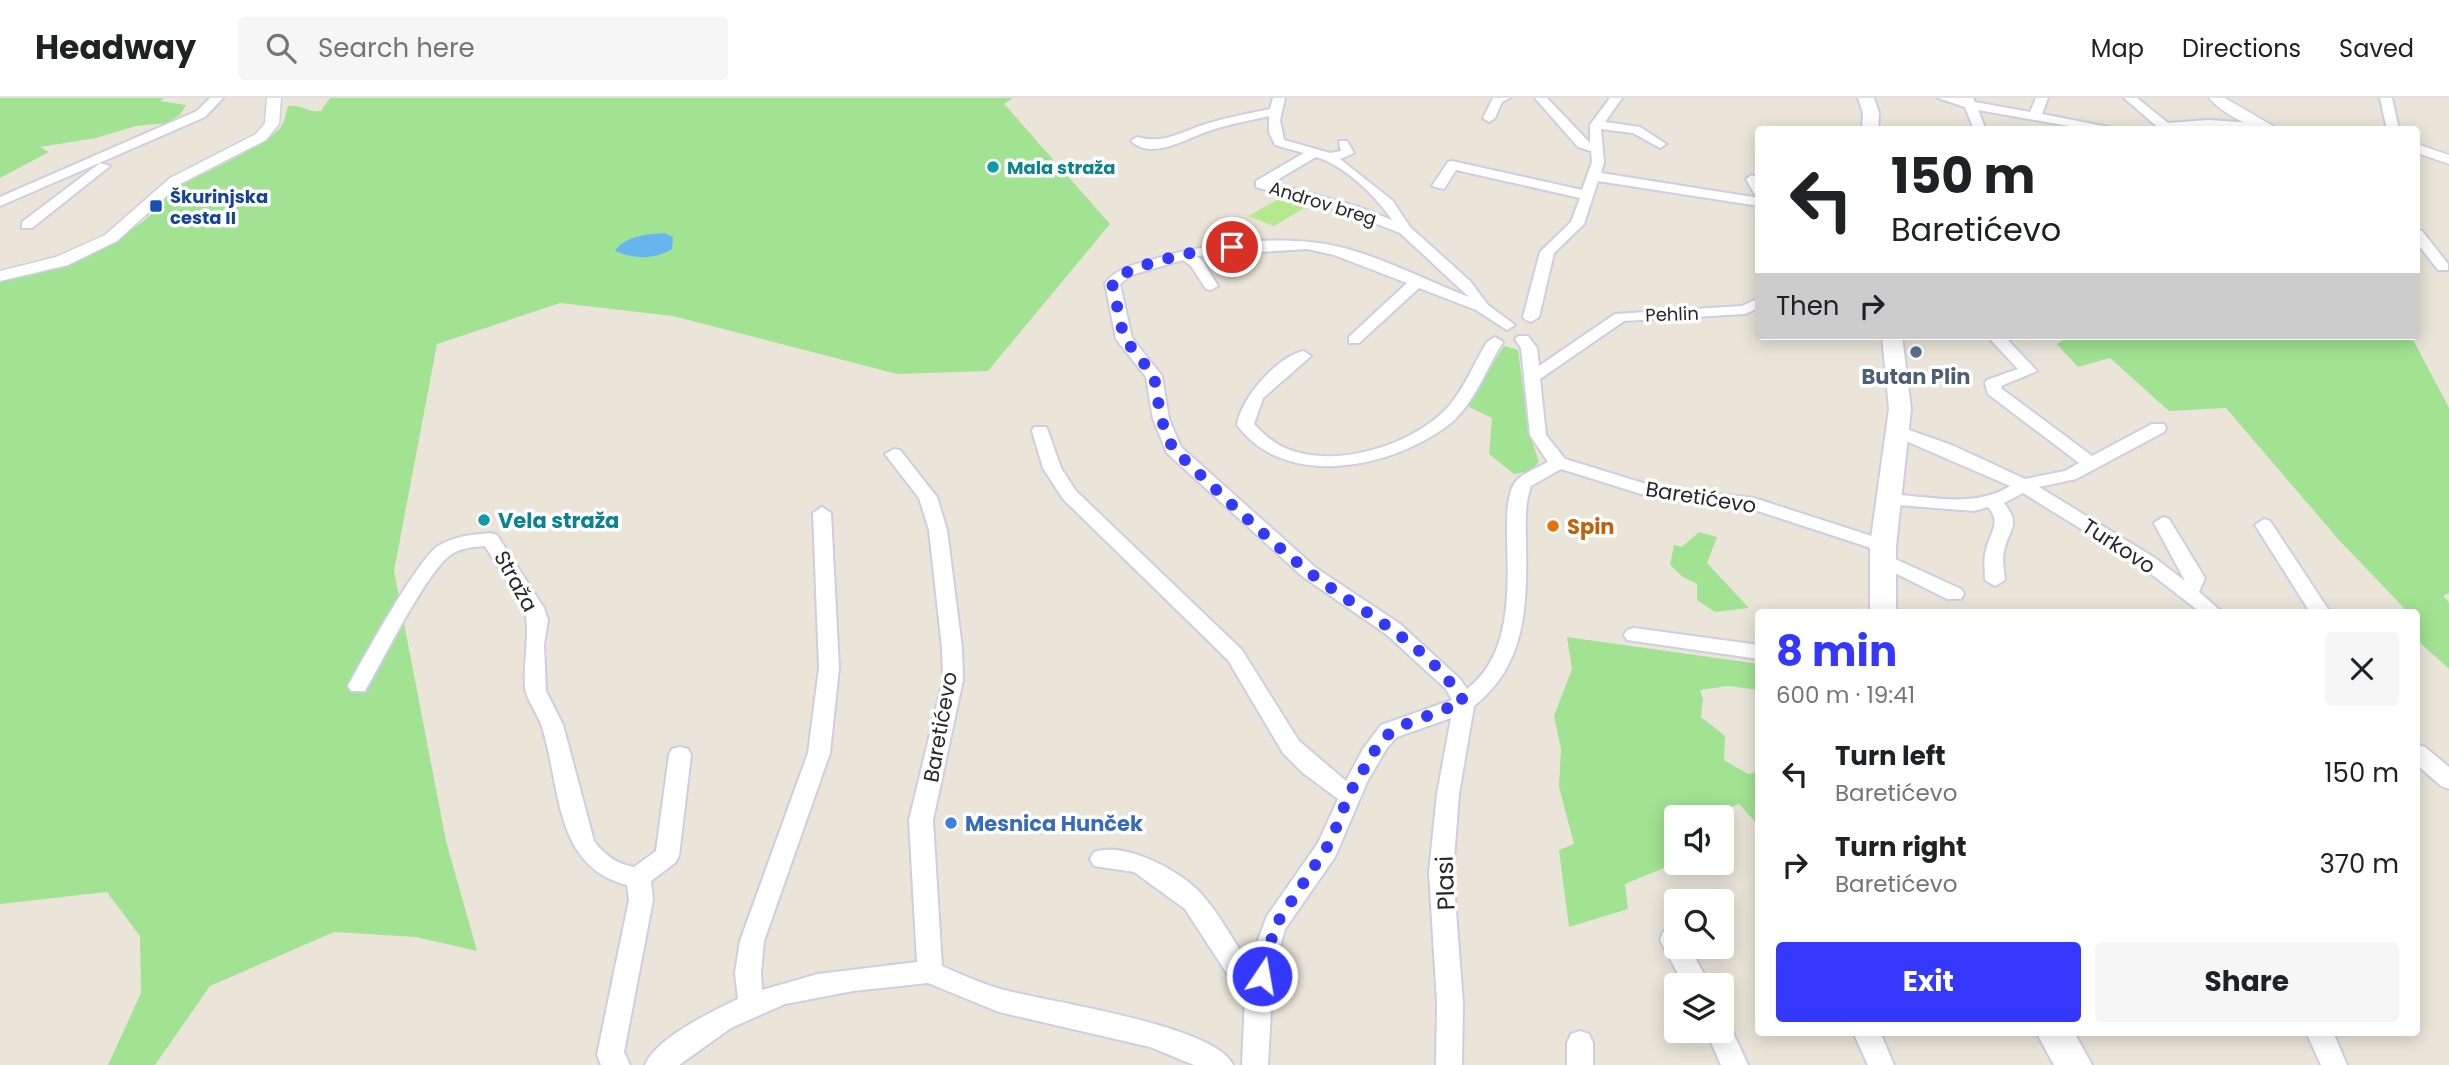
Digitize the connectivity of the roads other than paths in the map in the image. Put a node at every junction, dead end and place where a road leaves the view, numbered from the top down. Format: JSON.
{"nodes":[{"id":1,"x":217,"y":98,"type":"edge"},
{"id":2,"x":274,"y":98,"type":"edge"},
{"id":3,"x":1504,"y":98,"type":"edge"},
{"id":4,"x":1541,"y":98,"type":"edge"},
{"id":5,"x":1616,"y":98,"type":"edge"},
{"id":6,"x":1866,"y":98,"type":"edge"},
{"id":7,"x":1944,"y":98,"type":"edge"},
{"id":8,"x":2042,"y":98,"type":"edge"},
{"id":9,"x":2130,"y":98,"type":"edge"},
{"id":10,"x":2216,"y":98,"type":"edge"},
{"id":11,"x":2386,"y":98,"type":"edge"},
{"id":12,"x":1964,"y":101,"type":"edge"},
{"id":13,"x":1277,"y":104,"type":"edge"},
{"id":14,"x":1994,"y":104,"type":"edge"},
{"id":15,"x":1489,"y":118,"type":"dead end"},
{"id":16,"x":2044,"y":121,"type":"edge"},
{"id":17,"x":1596,"y":125,"type":"junction"},
{"id":18,"x":1870,"y":126,"type":"edge"},
{"id":19,"x":1978,"y":126,"type":"edge"},
{"id":20,"x":2085,"y":126,"type":"edge"},
{"id":21,"x":2166,"y":126,"type":"edge"},
{"id":22,"x":2188,"y":126,"type":"edge"},
{"id":23,"x":2233,"y":126,"type":"edge"},
{"id":24,"x":2266,"y":126,"type":"edge"},
{"id":25,"x":2392,"y":126,"type":"edge"},
{"id":26,"x":1137,"y":141,"type":"dead end"},
{"id":27,"x":1343,"y":144,"type":"dead end"},
{"id":28,"x":1660,"y":144,"type":"dead end"},
{"id":29,"x":1596,"y":149,"type":"junction"},
{"id":30,"x":2420,"y":149,"type":"edge"},
{"id":31,"x":120,"y":151,"type":"junction"},
{"id":32,"x":1315,"y":152,"type":"junction"},
{"id":33,"x":1331,"y":157,"type":"junction"},
{"id":34,"x":2449,"y":160,"type":"edge"},
{"id":35,"x":1593,"y":175,"type":"junction"},
{"id":36,"x":1439,"y":186,"type":"dead end"},
{"id":37,"x":1586,"y":195,"type":"junction"},
{"id":38,"x":1755,"y":201,"type":"edge"},
{"id":39,"x":0,"y":202,"type":"edge"},
{"id":40,"x":27,"y":225,"type":"dead end"},
{"id":41,"x":1405,"y":230,"type":"junction"},
{"id":42,"x":2422,"y":239,"type":"edge"},
{"id":43,"x":1184,"y":254,"type":"junction"},
{"id":44,"x":2447,"y":266,"type":"edge"},
{"id":45,"x":0,"y":276,"type":"edge"},
{"id":46,"x":1415,"y":284,"type":"junction"},
{"id":47,"x":1211,"y":286,"type":"dead end"},
{"id":48,"x":1755,"y":304,"type":"edge"},
{"id":49,"x":1481,"y":307,"type":"junction"},
{"id":50,"x":1515,"y":331,"type":"junction"},
{"id":51,"x":1591,"y":339,"type":"joint"},
{"id":52,"x":1354,"y":340,"type":"dead end"},
{"id":53,"x":1892,"y":340,"type":"edge"},
{"id":54,"x":1999,"y":340,"type":"edge"},
{"id":55,"x":1303,"y":356,"type":"dead end"},
{"id":56,"x":1533,"y":377,"type":"junction"},
{"id":57,"x":2158,"y":428,"type":"dead end"},
{"id":58,"x":1040,"y":430,"type":"dead end"},
{"id":59,"x":1898,"y":431,"type":"junction"},
{"id":60,"x":894,"y":454,"type":"dead end"},
{"id":61,"x":1559,"y":463,"type":"junction"},
{"id":62,"x":2092,"y":465,"type":"junction"},
{"id":63,"x":2023,"y":485,"type":"junction"},
{"id":64,"x":1891,"y":500,"type":"junction"},
{"id":65,"x":1991,"y":500,"type":"junction"},
{"id":66,"x":822,"y":513,"type":"dead end"},
{"id":67,"x":2164,"y":523,"type":"dead end"},
{"id":68,"x":2264,"y":525,"type":"dead end"},
{"id":69,"x":1882,"y":552,"type":"junction"},
{"id":70,"x":1996,"y":580,"type":"dead end"},
{"id":71,"x":2186,"y":593,"type":"junction"},
{"id":72,"x":1954,"y":594,"type":"dead end"},
{"id":73,"x":1883,"y":609,"type":"edge"},
{"id":74,"x":2208,"y":609,"type":"edge"},
{"id":75,"x":2318,"y":609,"type":"edge"},
{"id":76,"x":1634,"y":635,"type":"dead end"},
{"id":77,"x":1755,"y":651,"type":"edge"},
{"id":78,"x":358,"y":686,"type":"dead end"},
{"id":79,"x":1464,"y":702,"type":"junction"},
{"id":80,"x":680,"y":755,"type":"dead end"},
{"id":81,"x":2420,"y":756,"type":"edge"},
{"id":82,"x":2449,"y":780,"type":"edge"},
{"id":83,"x":1349,"y":794,"type":"junction"},
{"id":84,"x":1102,"y":859,"type":"dead end"},
{"id":85,"x":638,"y":877,"type":"junction"},
{"id":86,"x":930,"y":972,"type":"junction"},
{"id":87,"x":1260,"y":994,"type":"junction"},
{"id":88,"x":751,"y":1004,"type":"junction"},
{"id":89,"x":1868,"y":1036,"type":"edge"},
{"id":90,"x":2056,"y":1036,"type":"edge"},
{"id":91,"x":2321,"y":1036,"type":"edge"},
{"id":92,"x":1725,"y":1043,"type":"edge"},
{"id":93,"x":617,"y":1065,"type":"edge"},
{"id":94,"x":658,"y":1065,"type":"edge"},
{"id":95,"x":1220,"y":1065,"type":"edge"},
{"id":96,"x":1255,"y":1065,"type":"edge"},
{"id":97,"x":1449,"y":1065,"type":"edge"},
{"id":98,"x":1735,"y":1065,"type":"edge"},
{"id":99,"x":1881,"y":1065,"type":"edge"},
{"id":100,"x":2074,"y":1065,"type":"edge"},
{"id":101,"x":2334,"y":1065,"type":"edge"}],
"edges":[{"from":1,"to":31,"type":"street"},
{"from":2,"to":45,"type":"street"},
{"from":3,"to":15,"type":"street"},
{"from":4,"to":29,"type":"street"},
{"from":5,"to":17,"type":"street"},
{"from":6,"to":18,"type":"main road"},
{"from":7,"to":12,"type":"street"},
{"from":8,"to":16,"type":"street"},
{"from":9,"to":21,"type":"street"},
{"from":10,"to":24,"type":"street"},
{"from":11,"to":25,"type":"street"},
{"from":12,"to":14,"type":"street"},
{"from":12,"to":19,"type":"street"},
{"from":13,"to":26,"type":"street","name":"Androv breg"},
{"from":13,"to":32,"type":"street","name":"Androv breg"},
{"from":14,"to":16,"type":"street"},
{"from":16,"to":20,"type":"street"},
{"from":17,"to":28,"type":"street"},
{"from":17,"to":29,"type":"street"},
{"from":22,"to":23,"type":"street"},
{"from":27,"to":33,"type":"street"},
{"from":29,"to":35,"type":"street"},
{"from":30,"to":34,"type":"street"},
{"from":31,"to":39,"type":"street"},
{"from":31,"to":40,"type":"street"},
{"from":32,"to":33,"type":"street","name":"Androv breg"},
{"from":32,"to":41,"type":"street","name":"Androv breg"},
{"from":33,"to":41,"type":"street","name":"Androv breg"},
{"from":35,"to":37,"type":"street"},
{"from":35,"to":38,"type":"street"},
{"from":36,"to":37,"type":"street"},
{"from":37,"to":50,"type":"street"},
{"from":41,"to":49,"type":"street","name":"Androv breg"},
{"from":42,"to":44,"type":"street"},
{"from":43,"to":46,"type":"street"},
{"from":43,"to":47,"type":"street"},
{"from":43,"to":79,"type":"street"},
{"from":46,"to":49,"type":"street"},
{"from":46,"to":52,"type":"street"},
{"from":48,"to":51,"type":"street","name":"Pehlin"},
{"from":49,"to":50,"type":"street"},
{"from":50,"to":55,"type":"street"},
{"from":50,"to":56,"type":"street"},
{"from":51,"to":56,"type":"street"},
{"from":53,"to":59,"type":"main road"},
{"from":54,"to":62,"type":"street"},
{"from":56,"to":61,"type":"street"},
{"from":57,"to":62,"type":"street"},
{"from":58,"to":83,"type":"street"},
{"from":59,"to":63,"type":"street","name":"Turkovo"},
{"from":59,"to":64,"type":"main road"},
{"from":60,"to":86,"type":"street","name":"Baretićevo"},
{"from":61,"to":69,"type":"street","name":"Baretićevo"},
{"from":61,"to":79,"type":"street"},
{"from":62,"to":63,"type":"street"},
{"from":63,"to":65,"type":"street"},
{"from":63,"to":71,"type":"street","name":"Turkovo"},
{"from":64,"to":65,"type":"street"},
{"from":64,"to":69,"type":"main road"},
{"from":65,"to":70,"type":"street"},
{"from":66,"to":88,"type":"street"},
{"from":67,"to":71,"type":"street"},
{"from":68,"to":75,"type":"street"},
{"from":69,"to":72,"type":"street","name":"Baretićevo"},
{"from":69,"to":73,"type":"main road"},
{"from":71,"to":74,"type":"street","name":"Turkovo"},
{"from":76,"to":77,"type":"street"},
{"from":78,"to":85,"type":"street","name":"Straža"},
{"from":79,"to":83,"type":"street"},
{"from":79,"to":97,"type":"street","name":"Plasi"},
{"from":80,"to":85,"type":"street"},
{"from":81,"to":82,"type":"street"},
{"from":83,"to":87,"type":"street"},
{"from":84,"to":87,"type":"street"},
{"from":85,"to":93,"type":"street"},
{"from":86,"to":88,"type":"street"},
{"from":86,"to":95,"type":"street"},
{"from":87,"to":96,"type":"street"},
{"from":88,"to":94,"type":"street"},
{"from":89,"to":99,"type":"street"},
{"from":90,"to":100,"type":"main road"},
{"from":91,"to":101,"type":"street"},
{"from":92,"to":98,"type":"street"}]}
